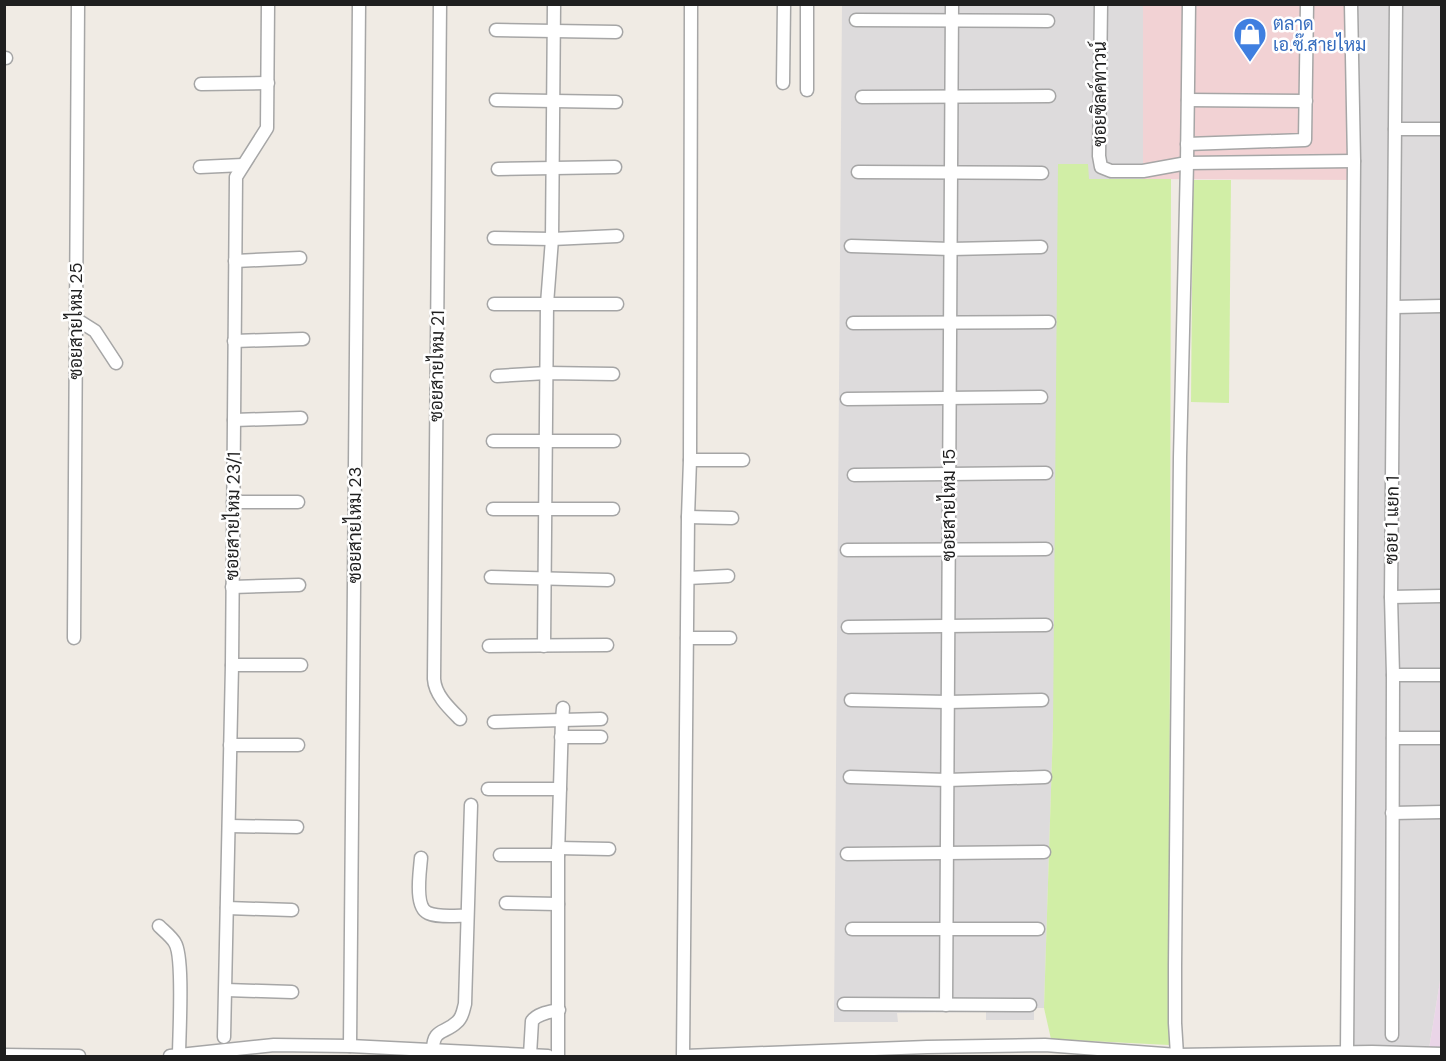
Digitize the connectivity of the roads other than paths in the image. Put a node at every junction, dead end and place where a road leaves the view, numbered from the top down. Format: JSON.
{"nodes":[{"id":1,"x":78,"y":4,"type":"edge"},
{"id":2,"x":268,"y":4,"type":"edge"},
{"id":3,"x":359,"y":4,"type":"edge"},
{"id":4,"x":440,"y":4,"type":"edge"},
{"id":5,"x":554,"y":4,"type":"edge"},
{"id":6,"x":692,"y":4,"type":"edge"},
{"id":7,"x":784,"y":4,"type":"edge"},
{"id":8,"x":807,"y":4,"type":"edge"},
{"id":9,"x":952,"y":4,"type":"edge"},
{"id":10,"x":1101,"y":4,"type":"edge"},
{"id":11,"x":1189,"y":4,"type":"edge"},
{"id":12,"x":1307,"y":4,"type":"edge"},
{"id":13,"x":1351,"y":4,"type":"edge"},
{"id":14,"x":1396,"y":4,"type":"edge"},
{"id":15,"x":856,"y":20,"type":"dead end"},
{"id":16,"x":952,"y":21,"type":"junction"},
{"id":17,"x":1048,"y":21,"type":"dead end"},
{"id":18,"x":496,"y":30,"type":"dead end"},
{"id":19,"x":554,"y":31,"type":"junction"},
{"id":20,"x":616,"y":32,"type":"dead end"},
{"id":21,"x":268,"y":82,"type":"junction"},
{"id":22,"x":783,"y":83,"type":"dead end"},
{"id":23,"x":201,"y":84,"type":"dead end"},
{"id":24,"x":807,"y":90,"type":"dead end"},
{"id":25,"x":1049,"y":96,"type":"dead end"},
{"id":26,"x":862,"y":97,"type":"dead end"},
{"id":27,"x":952,"y":97,"type":"junction"},
{"id":28,"x":496,"y":100,"type":"dead end"},
{"id":29,"x":553,"y":100,"type":"junction"},
{"id":30,"x":1188,"y":100,"type":"junction"},
{"id":31,"x":1306,"y":101,"type":"junction"},
{"id":32,"x":616,"y":102,"type":"dead end"},
{"id":33,"x":1395,"y":129,"type":"junction"},
{"id":34,"x":1442,"y":129,"type":"edge"},
{"id":35,"x":1187,"y":144,"type":"junction"},
{"id":36,"x":1354,"y":161,"type":"junction"},
{"id":37,"x":1187,"y":163,"type":"junction"},
{"id":38,"x":243,"y":165,"type":"junction"},
{"id":39,"x":200,"y":167,"type":"dead end"},
{"id":40,"x":615,"y":167,"type":"dead end"},
{"id":41,"x":498,"y":169,"type":"dead end"},
{"id":42,"x":552,"y":169,"type":"junction"},
{"id":43,"x":858,"y":172,"type":"dead end"},
{"id":44,"x":951,"y":173,"type":"junction"},
{"id":45,"x":1042,"y":173,"type":"dead end"},
{"id":46,"x":617,"y":236,"type":"dead end"},
{"id":47,"x":494,"y":238,"type":"dead end"},
{"id":48,"x":552,"y":238,"type":"junction"},
{"id":49,"x":851,"y":246,"type":"dead end"},
{"id":50,"x":1041,"y":247,"type":"dead end"},
{"id":51,"x":951,"y":249,"type":"junction"},
{"id":52,"x":300,"y":258,"type":"dead end"},
{"id":53,"x":235,"y":261,"type":"junction"},
{"id":54,"x":494,"y":304,"type":"dead end"},
{"id":55,"x":548,"y":304,"type":"junction"},
{"id":56,"x":617,"y":304,"type":"dead end"},
{"id":57,"x":1442,"y":306,"type":"edge"},
{"id":58,"x":1394,"y":307,"type":"junction"},
{"id":59,"x":76,"y":319,"type":"junction"},
{"id":60,"x":1048,"y":322,"type":"dead end"},
{"id":61,"x":853,"y":323,"type":"dead end"},
{"id":62,"x":950,"y":323,"type":"junction"},
{"id":63,"x":303,"y":339,"type":"dead end"},
{"id":64,"x":234,"y":341,"type":"junction"},
{"id":65,"x":116,"y":363,"type":"dead end"},
{"id":66,"x":547,"y":373,"type":"junction"},
{"id":67,"x":613,"y":374,"type":"dead end"},
{"id":68,"x":497,"y":376,"type":"dead end"},
{"id":69,"x":1041,"y":397,"type":"dead end"},
{"id":70,"x":950,"y":398,"type":"junction"},
{"id":71,"x":847,"y":399,"type":"dead end"},
{"id":72,"x":302,"y":418,"type":"dead end"},
{"id":73,"x":234,"y":420,"type":"junction"},
{"id":74,"x":493,"y":441,"type":"dead end"},
{"id":75,"x":546,"y":441,"type":"junction"},
{"id":76,"x":614,"y":441,"type":"dead end"},
{"id":77,"x":690,"y":460,"type":"junction"},
{"id":78,"x":743,"y":460,"type":"dead end"},
{"id":79,"x":1046,"y":473,"type":"dead end"},
{"id":80,"x":949,"y":474,"type":"junction"},
{"id":81,"x":854,"y":475,"type":"dead end"},
{"id":82,"x":233,"y":502,"type":"junction"},
{"id":83,"x":298,"y":502,"type":"dead end"},
{"id":84,"x":545,"y":508,"type":"junction"},
{"id":85,"x":613,"y":509,"type":"dead end"},
{"id":86,"x":493,"y":510,"type":"dead end"},
{"id":87,"x":688,"y":517,"type":"junction"},
{"id":88,"x":732,"y":518,"type":"dead end"},
{"id":89,"x":1046,"y":549,"type":"dead end"},
{"id":90,"x":847,"y":550,"type":"dead end"},
{"id":91,"x":949,"y":550,"type":"junction"},
{"id":92,"x":728,"y":576,"type":"dead end"},
{"id":93,"x":491,"y":577,"type":"dead end"},
{"id":94,"x":545,"y":578,"type":"junction"},
{"id":95,"x":688,"y":578,"type":"junction"},
{"id":96,"x":608,"y":580,"type":"dead end"},
{"id":97,"x":298,"y":585,"type":"dead end"},
{"id":98,"x":232,"y":587,"type":"junction"},
{"id":99,"x":1442,"y":596,"type":"edge"},
{"id":100,"x":1391,"y":597,"type":"junction"},
{"id":101,"x":1046,"y":625,"type":"dead end"},
{"id":102,"x":948,"y":626,"type":"junction"},
{"id":103,"x":848,"y":627,"type":"dead end"},
{"id":104,"x":74,"y":638,"type":"dead end"},
{"id":105,"x":687,"y":638,"type":"junction"},
{"id":106,"x":730,"y":638,"type":"dead end"},
{"id":107,"x":544,"y":645,"type":"junction"},
{"id":108,"x":607,"y":645,"type":"dead end"},
{"id":109,"x":489,"y":646,"type":"dead end"},
{"id":110,"x":232,"y":665,"type":"junction"},
{"id":111,"x":301,"y":665,"type":"dead end"},
{"id":112,"x":1393,"y":675,"type":"junction"},
{"id":113,"x":1442,"y":675,"type":"edge"},
{"id":114,"x":851,"y":700,"type":"dead end"},
{"id":115,"x":1042,"y":700,"type":"dead end"},
{"id":116,"x":948,"y":702,"type":"junction"},
{"id":117,"x":562,"y":714,"type":"junction"},
{"id":118,"x":460,"y":719,"type":"dead end"},
{"id":119,"x":601,"y":719,"type":"dead end"},
{"id":120,"x":494,"y":722,"type":"dead end"},
{"id":121,"x":561,"y":737,"type":"junction"},
{"id":122,"x":601,"y":737,"type":"dead end"},
{"id":123,"x":1393,"y":738,"type":"junction"},
{"id":124,"x":1442,"y":738,"type":"edge"},
{"id":125,"x":230,"y":745,"type":"junction"},
{"id":126,"x":298,"y":745,"type":"dead end"},
{"id":127,"x":850,"y":777,"type":"dead end"},
{"id":128,"x":1045,"y":777,"type":"dead end"},
{"id":129,"x":947,"y":780,"type":"junction"},
{"id":130,"x":488,"y":789,"type":"dead end"},
{"id":131,"x":560,"y":789,"type":"junction"},
{"id":132,"x":471,"y":805,"type":"dead end"},
{"id":133,"x":1442,"y":812,"type":"edge"},
{"id":134,"x":1392,"y":813,"type":"junction"},
{"id":135,"x":229,"y":826,"type":"junction"},
{"id":136,"x":297,"y":827,"type":"dead end"},
{"id":137,"x":609,"y":849,"type":"dead end"},
{"id":138,"x":558,"y":852,"type":"junction"},
{"id":139,"x":1044,"y":852,"type":"dead end"},
{"id":140,"x":847,"y":854,"type":"dead end"},
{"id":141,"x":947,"y":854,"type":"junction"},
{"id":142,"x":500,"y":855,"type":"dead end"},
{"id":143,"x":421,"y":858,"type":"dead end"},
{"id":144,"x":506,"y":903,"type":"dead end"},
{"id":145,"x":558,"y":904,"type":"junction"},
{"id":146,"x":227,"y":908,"type":"junction"},
{"id":147,"x":292,"y":910,"type":"dead end"},
{"id":148,"x":467,"y":916,"type":"junction"},
{"id":149,"x":159,"y":926,"type":"dead end"},
{"id":150,"x":852,"y":929,"type":"dead end"},
{"id":151,"x":946,"y":929,"type":"junction"},
{"id":152,"x":1038,"y":929,"type":"dead end"},
{"id":153,"x":226,"y":990,"type":"junction"},
{"id":154,"x":292,"y":992,"type":"dead end"},
{"id":155,"x":844,"y":1004,"type":"dead end"},
{"id":156,"x":946,"y":1005,"type":"junction"},
{"id":157,"x":1030,"y":1005,"type":"dead end"},
{"id":158,"x":559,"y":1010,"type":"junction"},
{"id":159,"x":1392,"y":1035,"type":"dead end"},
{"id":160,"x":224,"y":1037,"type":"dead end"},
{"id":161,"x":350,"y":1046,"type":"junction"},
{"id":162,"x":433,"y":1050,"type":"junction"},
{"id":163,"x":1347,"y":1053,"type":"junction"},
{"id":164,"x":4,"y":1054,"type":"edge"},
{"id":165,"x":1442,"y":1054,"type":"edge"},
{"id":166,"x":530,"y":1055,"type":"junction"},
{"id":167,"x":1177,"y":1055,"type":"junction"},
{"id":168,"x":79,"y":1056,"type":"edge"},
{"id":169,"x":170,"y":1056,"type":"edge"},
{"id":170,"x":179,"y":1056,"type":"edge"},
{"id":171,"x":548,"y":1056,"type":"edge"},
{"id":172,"x":558,"y":1056,"type":"edge"},
{"id":173,"x":684,"y":1056,"type":"edge"}],
"edges":[{"from":1,"to":59,"type":"street","name":"ซอยสายไหม 25"},
{"from":2,"to":21,"type":"street","name":"ซอยสายไหม 23/1"},
{"from":3,"to":161,"type":"street","name":"ซอยสายไหม 23"},
{"from":4,"to":118,"type":"street","name":"ซอยสายไหม 21"},
{"from":5,"to":19,"type":"street"},
{"from":6,"to":77,"type":"street"},
{"from":7,"to":22,"type":"street"},
{"from":8,"to":24,"type":"street"},
{"from":9,"to":16,"type":"street","name":"ซอยสายไหม 15"},
{"from":10,"to":37,"type":"street","name":"ซอยซิลค์ทาวน์"},
{"from":11,"to":30,"type":"street"},
{"from":12,"to":31,"type":"street"},
{"from":13,"to":36,"type":"street"},
{"from":14,"to":33,"type":"street","name":"ซอย 1 แยก 1"},
{"from":15,"to":16,"type":"street"},
{"from":16,"to":17,"type":"street"},
{"from":16,"to":27,"type":"street","name":"ซอยสายไหม 15"},
{"from":18,"to":19,"type":"street"},
{"from":19,"to":20,"type":"street"},
{"from":19,"to":29,"type":"street"},
{"from":21,"to":23,"type":"street"},
{"from":21,"to":38,"type":"street","name":"ซอยสายไหม 23/1"},
{"from":25,"to":27,"type":"street"},
{"from":26,"to":27,"type":"street"},
{"from":27,"to":44,"type":"street","name":"ซอยสายไหม 15"},
{"from":28,"to":29,"type":"street"},
{"from":29,"to":32,"type":"street"},
{"from":29,"to":42,"type":"street"},
{"from":30,"to":31,"type":"street"},
{"from":30,"to":35,"type":"street"},
{"from":31,"to":35,"type":"street"},
{"from":33,"to":34,"type":"street"},
{"from":33,"to":58,"type":"street","name":"ซอย 1 แยก 1"},
{"from":35,"to":37,"type":"street"},
{"from":36,"to":37,"type":"street"},
{"from":36,"to":163,"type":"street"},
{"from":37,"to":167,"type":"street"},
{"from":38,"to":39,"type":"street"},
{"from":38,"to":53,"type":"street","name":"ซอยสายไหม 23/1"},
{"from":40,"to":42,"type":"street"},
{"from":41,"to":42,"type":"street"},
{"from":42,"to":48,"type":"street"},
{"from":43,"to":44,"type":"street"},
{"from":44,"to":45,"type":"street"},
{"from":44,"to":51,"type":"street","name":"ซอยสายไหม 15"},
{"from":46,"to":48,"type":"street"},
{"from":47,"to":48,"type":"street"},
{"from":48,"to":55,"type":"street"},
{"from":49,"to":51,"type":"street"},
{"from":50,"to":51,"type":"street"},
{"from":51,"to":62,"type":"street","name":"ซอยสายไหม 15"},
{"from":52,"to":53,"type":"street"},
{"from":53,"to":64,"type":"street","name":"ซอยสายไหม 23/1"},
{"from":54,"to":55,"type":"street"},
{"from":55,"to":56,"type":"street"},
{"from":55,"to":66,"type":"street"},
{"from":57,"to":58,"type":"street"},
{"from":58,"to":100,"type":"street","name":"ซอย 1 แยก 1"},
{"from":59,"to":65,"type":"street"},
{"from":59,"to":104,"type":"street","name":"ซอยสายไหม 25"},
{"from":60,"to":62,"type":"street"},
{"from":61,"to":62,"type":"street"},
{"from":62,"to":70,"type":"street","name":"ซอยสายไหม 15"},
{"from":63,"to":64,"type":"street"},
{"from":64,"to":73,"type":"street","name":"ซอยสายไหม 23/1"},
{"from":66,"to":67,"type":"street"},
{"from":66,"to":68,"type":"street"},
{"from":66,"to":75,"type":"street"},
{"from":69,"to":70,"type":"street"},
{"from":70,"to":71,"type":"street"},
{"from":70,"to":80,"type":"street","name":"ซอยสายไหม 15"},
{"from":72,"to":73,"type":"street"},
{"from":73,"to":82,"type":"street","name":"ซอยสายไหม 23/1"},
{"from":74,"to":75,"type":"street"},
{"from":75,"to":76,"type":"street"},
{"from":75,"to":84,"type":"street"},
{"from":77,"to":78,"type":"street"},
{"from":77,"to":87,"type":"street"},
{"from":79,"to":80,"type":"street"},
{"from":80,"to":81,"type":"street"},
{"from":80,"to":91,"type":"street","name":"ซอยสายไหม 15"},
{"from":82,"to":83,"type":"street"},
{"from":82,"to":98,"type":"street","name":"ซอยสายไหม 23/1"},
{"from":84,"to":85,"type":"street"},
{"from":84,"to":86,"type":"street"},
{"from":84,"to":94,"type":"street"},
{"from":87,"to":88,"type":"street"},
{"from":87,"to":95,"type":"street"},
{"from":89,"to":91,"type":"street"},
{"from":90,"to":91,"type":"street"},
{"from":91,"to":102,"type":"street","name":"ซอยสายไหม 15"},
{"from":92,"to":95,"type":"street"},
{"from":93,"to":94,"type":"street"},
{"from":94,"to":96,"type":"street"},
{"from":94,"to":107,"type":"street"},
{"from":95,"to":105,"type":"street"},
{"from":97,"to":98,"type":"street"},
{"from":98,"to":110,"type":"street","name":"ซอยสายไหม 23/1"},
{"from":99,"to":100,"type":"street"},
{"from":100,"to":112,"type":"street","name":"ซอย 1 แยก 1"},
{"from":101,"to":102,"type":"street"},
{"from":102,"to":103,"type":"street"},
{"from":102,"to":116,"type":"street","name":"ซอยสายไหม 15"},
{"from":105,"to":106,"type":"street"},
{"from":105,"to":173,"type":"street"},
{"from":107,"to":108,"type":"street"},
{"from":107,"to":109,"type":"street"},
{"from":110,"to":111,"type":"street"},
{"from":110,"to":125,"type":"street","name":"ซอยสายไหม 23/1"},
{"from":112,"to":113,"type":"street"},
{"from":112,"to":123,"type":"street","name":"ซอย 1 แยก 1"},
{"from":114,"to":116,"type":"street"},
{"from":115,"to":116,"type":"street"},
{"from":116,"to":129,"type":"street","name":"ซอยสายไหม 15"},
{"from":117,"to":119,"type":"street"},
{"from":117,"to":120,"type":"street"},
{"from":117,"to":121,"type":"street"},
{"from":121,"to":122,"type":"street"},
{"from":121,"to":131,"type":"street"},
{"from":123,"to":124,"type":"street"},
{"from":123,"to":134,"type":"street","name":"ซอย 1 แยก 1"},
{"from":125,"to":126,"type":"street"},
{"from":125,"to":135,"type":"street","name":"ซอยสายไหม 23/1"},
{"from":127,"to":129,"type":"street"},
{"from":128,"to":129,"type":"street"},
{"from":129,"to":141,"type":"street","name":"ซอยสายไหม 15"},
{"from":130,"to":131,"type":"street"},
{"from":131,"to":138,"type":"street"},
{"from":132,"to":148,"type":"street"},
{"from":133,"to":134,"type":"street"},
{"from":134,"to":159,"type":"street","name":"ซอย 1 แยก 1"},
{"from":135,"to":136,"type":"street"},
{"from":135,"to":146,"type":"street","name":"ซอยสายไหม 23/1"},
{"from":137,"to":138,"type":"street"},
{"from":138,"to":142,"type":"street"},
{"from":138,"to":145,"type":"street"},
{"from":139,"to":141,"type":"street"},
{"from":140,"to":141,"type":"street"},
{"from":141,"to":151,"type":"street","name":"ซอยสายไหม 15"},
{"from":143,"to":148,"type":"street"},
{"from":144,"to":145,"type":"street"},
{"from":145,"to":158,"type":"street"},
{"from":146,"to":147,"type":"street"},
{"from":146,"to":153,"type":"street","name":"ซอยสายไหม 23/1"},
{"from":148,"to":162,"type":"street"},
{"from":149,"to":170,"type":"street"},
{"from":150,"to":151,"type":"street"},
{"from":151,"to":152,"type":"street"},
{"from":151,"to":156,"type":"street","name":"ซอยสายไหม 15"},
{"from":153,"to":154,"type":"street"},
{"from":153,"to":160,"type":"street","name":"ซอยสายไหม 23/1"},
{"from":155,"to":156,"type":"street"},
{"from":156,"to":157,"type":"street"},
{"from":158,"to":166,"type":"street"},
{"from":158,"to":172,"type":"street"},
{"from":161,"to":162,"type":"street"},
{"from":161,"to":170,"type":"street"},
{"from":162,"to":166,"type":"street"},
{"from":163,"to":165,"type":"street"},
{"from":163,"to":167,"type":"street"},
{"from":164,"to":168,"type":"street"},
{"from":166,"to":171,"type":"street"},
{"from":167,"to":173,"type":"street"},
{"from":169,"to":170,"type":"street"}]}
